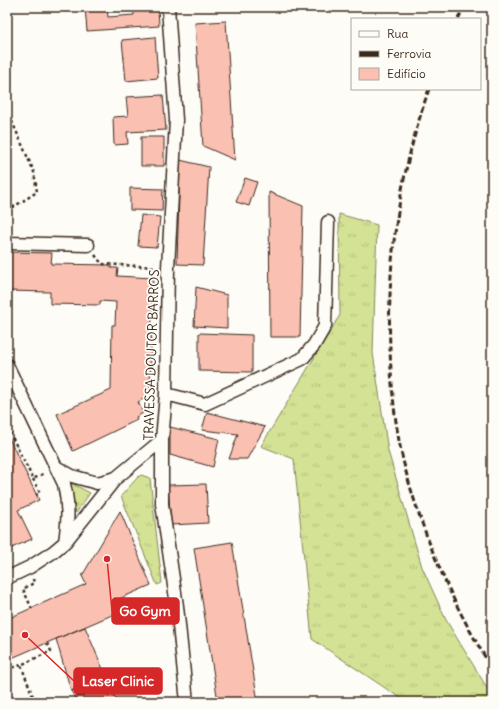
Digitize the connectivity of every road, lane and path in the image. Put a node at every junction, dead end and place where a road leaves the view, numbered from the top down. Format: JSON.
{"nodes":[{"id":1,"x":168,"y":7,"type":"edge"},
{"id":2,"x":7,"y":110,"type":"edge"},
{"id":3,"x":7,"y":211,"type":"edge"},
{"id":4,"x":328,"y":222,"type":"dead end"},
{"id":5,"x":7,"y":243,"type":"edge"},
{"id":6,"x":88,"y":245,"type":"joint"},
{"id":7,"x":168,"y":268,"type":"junction"},
{"id":8,"x":7,"y":365,"type":"edge"},
{"id":9,"x":166,"y":394,"type":"junction"},
{"id":10,"x":7,"y":427,"type":"edge"},
{"id":11,"x":162,"y":440,"type":"junction"},
{"id":12,"x":56,"y":467,"type":"junction"},
{"id":13,"x":116,"y":478,"type":"junction"},
{"id":14,"x":33,"y":479,"type":"junction"},
{"id":15,"x":36,"y":495,"type":"dead end"},
{"id":16,"x":65,"y":542,"type":"junction"},
{"id":17,"x":30,"y":567,"type":"junction"},
{"id":18,"x":7,"y":578,"type":"edge"},
{"id":19,"x":32,"y":609,"type":"dead end"},
{"id":20,"x":47,"y":643,"type":"dead end"},
{"id":21,"x":21,"y":665,"type":"junction"},
{"id":22,"x":7,"y":669,"type":"edge"},
{"id":23,"x":35,"y":702,"type":"edge"},
{"id":24,"x":187,"y":702,"type":"edge"}],
"edges":[{"from":1,"to":7,"type":"street","name":"TRAVESSA DOUTOR BARROS"},
{"from":2,"to":3,"type":"path"},
{"from":4,"to":9,"type":"street"},
{"from":5,"to":6,"type":"street"},
{"from":6,"to":7,"type":"path"},
{"from":7,"to":9,"type":"street","name":"TRAVESSA DOUTOR BARROS"},
{"from":8,"to":12,"type":"street"},
{"from":9,"to":11,"type":"street","name":"TRAVESSA DOUTOR BARROS"},
{"from":10,"to":14,"type":"path"},
{"from":11,"to":13,"type":"street"},
{"from":11,"to":24,"type":"street","name":"TRAVESSA DOUTOR BARROS"},
{"from":12,"to":13,"type":"street"},
{"from":12,"to":14,"type":"path"},
{"from":12,"to":16,"type":"street"},
{"from":13,"to":16,"type":"street"},
{"from":14,"to":15,"type":"path"},
{"from":16,"to":17,"type":"street"},
{"from":17,"to":18,"type":"street"},
{"from":17,"to":19,"type":"path"},
{"from":20,"to":21,"type":"path"},
{"from":21,"to":22,"type":"path"},
{"from":21,"to":23,"type":"path"}]}
